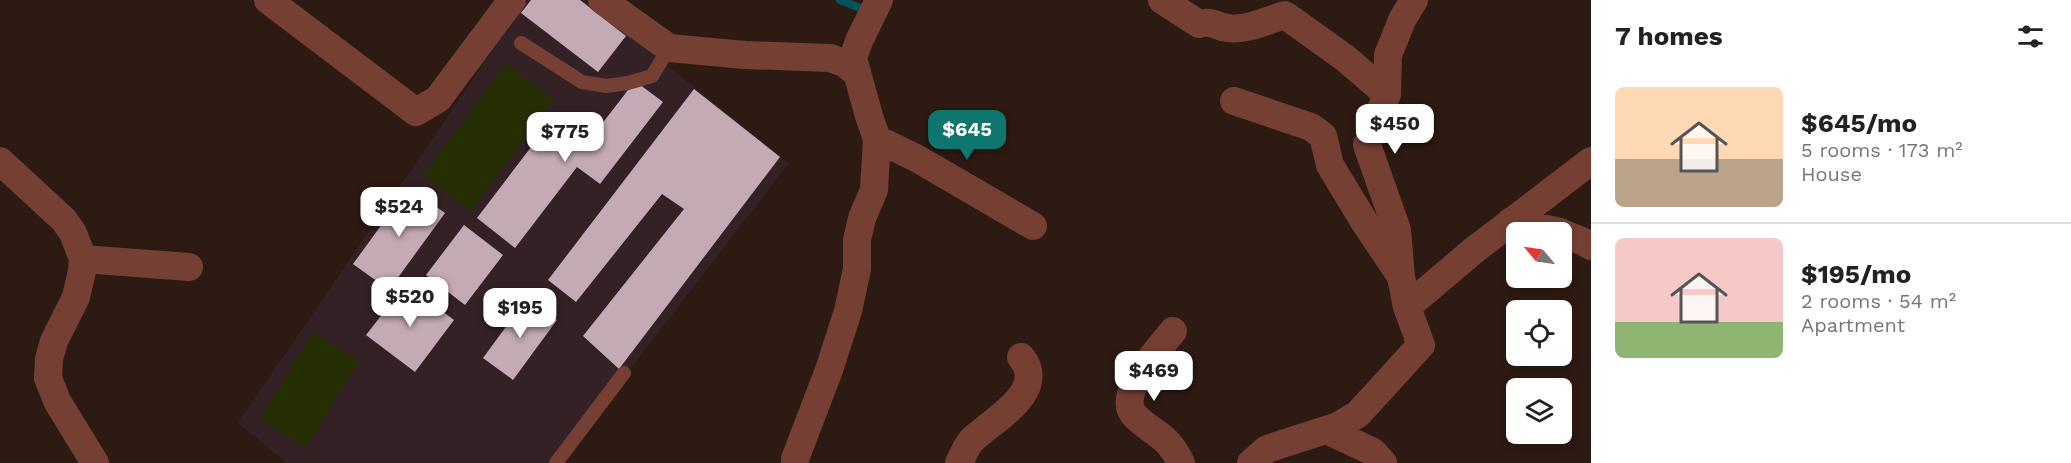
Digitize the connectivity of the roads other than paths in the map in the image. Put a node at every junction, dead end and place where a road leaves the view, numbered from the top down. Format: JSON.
{"nodes":[{"id":1,"x":267,"y":0,"type":"edge"},
{"id":2,"x":512,"y":0,"type":"edge"},
{"id":3,"x":602,"y":0,"type":"edge"},
{"id":4,"x":879,"y":0,"type":"edge"},
{"id":5,"x":1162,"y":0,"type":"edge"},
{"id":6,"x":1414,"y":0,"type":"edge"},
{"id":7,"x":521,"y":43,"type":"dead end"},
{"id":8,"x":669,"y":48,"type":"junction"},
{"id":9,"x":856,"y":72,"type":"junction"},
{"id":10,"x":1387,"y":94,"type":"junction"},
{"id":11,"x":1234,"y":101,"type":"dead end"},
{"id":12,"x":877,"y":139,"type":"junction"},
{"id":13,"x":0,"y":161,"type":"edge"},
{"id":14,"x":1591,"y":161,"type":"edge"},
{"id":15,"x":1511,"y":221,"type":"junction"},
{"id":16,"x":1515,"y":222,"type":"edge"},
{"id":17,"x":1033,"y":226,"type":"dead end"},
{"id":18,"x":1572,"y":237,"type":"edge"},
{"id":19,"x":1591,"y":246,"type":"edge"},
{"id":20,"x":83,"y":259,"type":"junction"},
{"id":21,"x":189,"y":267,"type":"dead end"},
{"id":22,"x":1401,"y":277,"type":"junction"},
{"id":23,"x":1407,"y":307,"type":"junction"},
{"id":24,"x":1173,"y":331,"type":"dead end"},
{"id":25,"x":1021,"y":357,"type":"dead end"},
{"id":26,"x":624,"y":373,"type":"dead end"},
{"id":27,"x":1327,"y":430,"type":"junction"},
{"id":28,"x":95,"y":463,"type":"edge"},
{"id":29,"x":556,"y":463,"type":"edge"},
{"id":30,"x":795,"y":463,"type":"edge"},
{"id":31,"x":959,"y":463,"type":"edge"},
{"id":32,"x":1181,"y":463,"type":"edge"},
{"id":33,"x":1251,"y":463,"type":"edge"},
{"id":34,"x":1383,"y":463,"type":"edge"}],
"edges":[{"from":1,"to":2,"type":"street"},
{"from":3,"to":8,"type":"street"},
{"from":4,"to":9,"type":"street"},
{"from":5,"to":10,"type":"street"},
{"from":6,"to":10,"type":"street"},
{"from":7,"to":8,"type":"lane"},
{"from":8,"to":9,"type":"street"},
{"from":9,"to":12,"type":"street"},
{"from":10,"to":22,"type":"street"},
{"from":11,"to":22,"type":"street"},
{"from":12,"to":17,"type":"street"},
{"from":12,"to":30,"type":"street"},
{"from":13,"to":20,"type":"street"},
{"from":14,"to":15,"type":"street"},
{"from":15,"to":16,"type":"street"},
{"from":15,"to":23,"type":"street"},
{"from":18,"to":19,"type":"street"},
{"from":20,"to":21,"type":"street"},
{"from":20,"to":28,"type":"street"},
{"from":22,"to":23,"type":"street"},
{"from":23,"to":27,"type":"street"},
{"from":24,"to":32,"type":"street"},
{"from":25,"to":31,"type":"street"},
{"from":26,"to":29,"type":"lane"},
{"from":27,"to":33,"type":"street"},
{"from":27,"to":34,"type":"street"}]}
